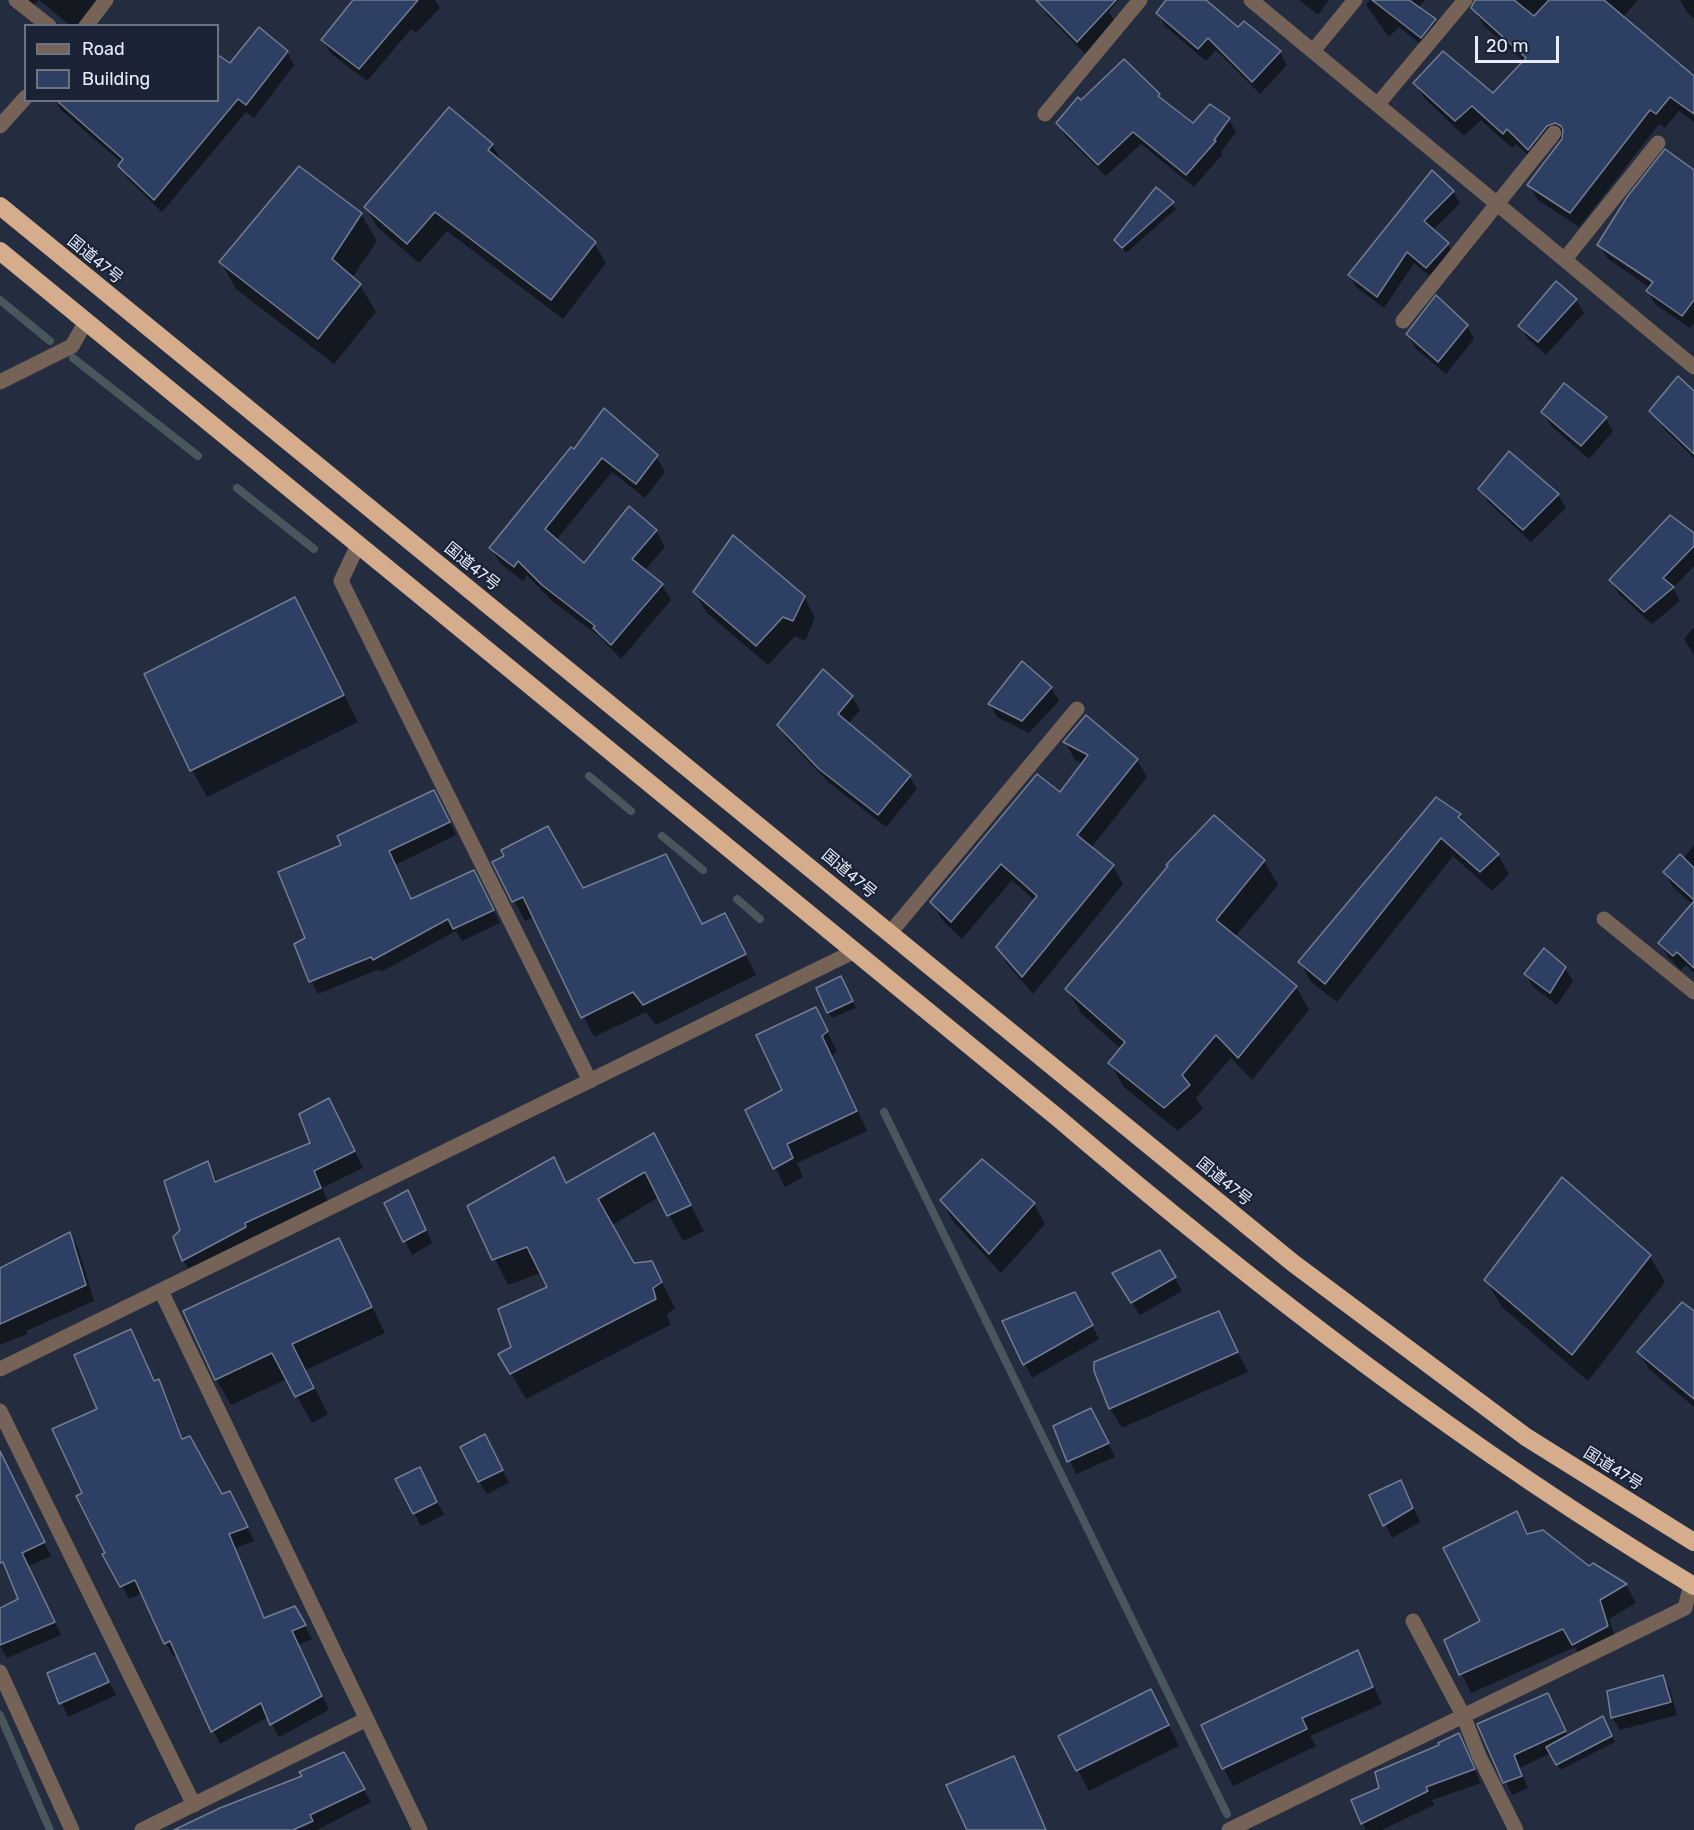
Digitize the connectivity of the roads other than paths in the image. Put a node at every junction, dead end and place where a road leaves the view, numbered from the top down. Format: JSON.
{"nodes":[{"id":1,"x":16,"y":0,"type":"edge"},
{"id":2,"x":106,"y":0,"type":"edge"},
{"id":3,"x":1140,"y":0,"type":"edge"},
{"id":4,"x":1251,"y":0,"type":"edge"},
{"id":5,"x":1355,"y":0,"type":"edge"},
{"id":6,"x":1465,"y":0,"type":"edge"},
{"id":7,"x":46,"y":24,"type":"edge"},
{"id":8,"x":88,"y":24,"type":"edge"},
{"id":9,"x":1313,"y":51,"type":"junction"},
{"id":10,"x":24,"y":99,"type":"edge"},
{"id":11,"x":1378,"y":105,"type":"junction"},
{"id":12,"x":1045,"y":114,"type":"dead end"},
{"id":13,"x":0,"y":126,"type":"edge"},
{"id":14,"x":1554,"y":133,"type":"dead end"},
{"id":15,"x":1658,"y":143,"type":"dead end"},
{"id":16,"x":1497,"y":204,"type":"junction"},
{"id":17,"x":0,"y":206,"type":"edge"},
{"id":18,"x":0,"y":251,"type":"edge"},
{"id":19,"x":1564,"y":259,"type":"junction"},
{"id":20,"x":1403,"y":321,"type":"dead end"},
{"id":21,"x":85,"y":323,"type":"junction"},
{"id":22,"x":1694,"y":367,"type":"edge"},
{"id":23,"x":0,"y":382,"type":"edge"},
{"id":24,"x":358,"y":545,"type":"junction"},
{"id":25,"x":1077,"y":709,"type":"dead end"},
{"id":26,"x":1604,"y":919,"type":"dead end"},
{"id":27,"x":890,"y":933,"type":"junction"},
{"id":28,"x":855,"y":951,"type":"junction"},
{"id":29,"x":1694,"y":992,"type":"edge"},
{"id":30,"x":590,"y":1081,"type":"junction"},
{"id":31,"x":161,"y":1291,"type":"junction"},
{"id":32,"x":0,"y":1369,"type":"edge"},
{"id":33,"x":0,"y":1411,"type":"edge"},
{"id":34,"x":1694,"y":1542,"type":"edge"},
{"id":35,"x":1693,"y":1585,"type":"edge"},
{"id":36,"x":1413,"y":1621,"type":"dead end"},
{"id":37,"x":0,"y":1672,"type":"edge"},
{"id":38,"x":1463,"y":1715,"type":"junction"},
{"id":39,"x":365,"y":1720,"type":"junction"},
{"id":40,"x":194,"y":1804,"type":"junction"},
{"id":41,"x":72,"y":1830,"type":"edge"},
{"id":42,"x":142,"y":1830,"type":"edge"},
{"id":43,"x":420,"y":1830,"type":"edge"},
{"id":44,"x":1229,"y":1830,"type":"edge"},
{"id":45,"x":1516,"y":1830,"type":"edge"}],
"edges":[{"from":1,"to":7,"type":"street"},
{"from":2,"to":8,"type":"street"},
{"from":3,"to":12,"type":"street"},
{"from":4,"to":9,"type":"street"},
{"from":5,"to":9,"type":"street"},
{"from":6,"to":11,"type":"street"},
{"from":9,"to":11,"type":"street"},
{"from":10,"to":13,"type":"street"},
{"from":11,"to":16,"type":"street"},
{"from":14,"to":16,"type":"street"},
{"from":15,"to":19,"type":"street"},
{"from":16,"to":19,"type":"street"},
{"from":16,"to":20,"type":"street"},
{"from":17,"to":27,"type":"highway","name":"国道47号"},
{"from":18,"to":21,"type":"highway"},
{"from":19,"to":22,"type":"street"},
{"from":21,"to":23,"type":"street"},
{"from":21,"to":24,"type":"highway"},
{"from":24,"to":28,"type":"highway"},
{"from":24,"to":30,"type":"street"},
{"from":25,"to":27,"type":"street"},
{"from":26,"to":29,"type":"street"},
{"from":27,"to":34,"type":"highway","name":"国道47号"},
{"from":28,"to":30,"type":"street"},
{"from":28,"to":35,"type":"highway"},
{"from":30,"to":31,"type":"street"},
{"from":31,"to":32,"type":"street"},
{"from":31,"to":39,"type":"street"},
{"from":33,"to":40,"type":"street"},
{"from":35,"to":38,"type":"street"},
{"from":36,"to":38,"type":"street"},
{"from":37,"to":41,"type":"street"},
{"from":38,"to":44,"type":"street"},
{"from":38,"to":45,"type":"street"},
{"from":39,"to":40,"type":"street"},
{"from":39,"to":43,"type":"street"},
{"from":40,"to":42,"type":"street"}]}
